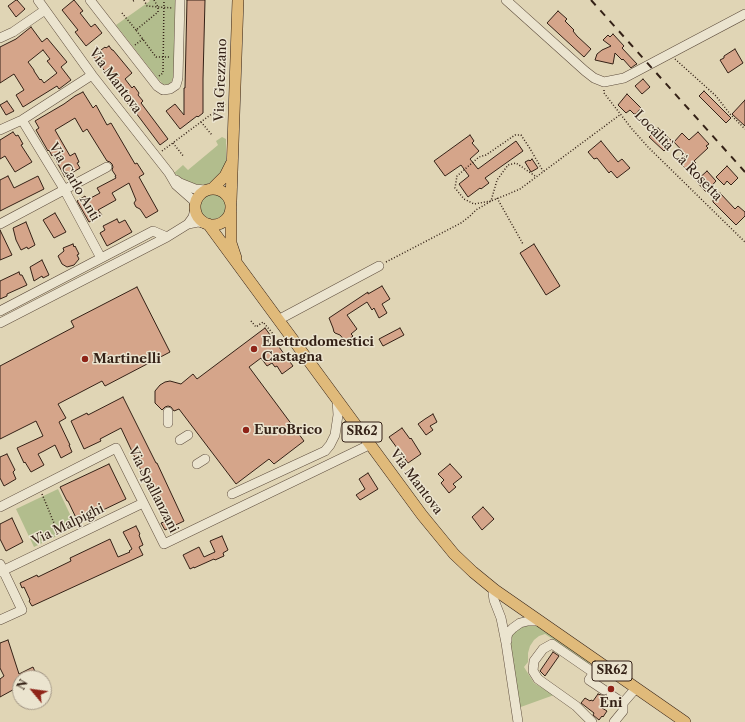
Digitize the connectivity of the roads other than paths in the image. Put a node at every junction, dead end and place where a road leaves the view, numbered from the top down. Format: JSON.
{"nodes":[{"id":1,"x":38,"y":0,"type":"edge"},
{"id":2,"x":90,"y":0,"type":"edge"},
{"id":3,"x":238,"y":0,"type":"edge"},
{"id":4,"x":506,"y":0,"type":"edge"},
{"id":5,"x":180,"y":4,"type":"edge"},
{"id":6,"x":46,"y":10,"type":"junction"},
{"id":7,"x":745,"y":14,"type":"edge"},
{"id":8,"x":0,"y":38,"type":"edge"},
{"id":9,"x":92,"y":75,"type":"junction"},
{"id":10,"x":22,"y":120,"type":"junction"},
{"id":11,"x":0,"y":130,"type":"edge"},
{"id":12,"x":232,"y":160,"type":"junction"},
{"id":13,"x":107,"y":167,"type":"dead end"},
{"id":14,"x":172,"y":177,"type":"junction"},
{"id":15,"x":64,"y":189,"type":"junction"},
{"id":16,"x":209,"y":189,"type":"junction"},
{"id":17,"x":231,"y":201,"type":"junction"},
{"id":18,"x":195,"y":206,"type":"junction"},
{"id":19,"x":230,"y":213,"type":"junction"},
{"id":20,"x":0,"y":224,"type":"edge"},
{"id":21,"x":188,"y":224,"type":"junction"},
{"id":22,"x":207,"y":224,"type":"junction"},
{"id":23,"x":167,"y":237,"type":"junction"},
{"id":24,"x":101,"y":258,"type":"junction"},
{"id":25,"x":239,"y":266,"type":"junction"},
{"id":26,"x":379,"y":266,"type":"road end"},
{"id":27,"x":0,"y":311,"type":"edge"},
{"id":28,"x":278,"y":320,"type":"junction"},
{"id":29,"x":0,"y":324,"type":"edge"},
{"id":30,"x":337,"y":400,"type":"junction"},
{"id":31,"x":168,"y":412,"type":"dead end"},
{"id":32,"x":168,"y":423,"type":"dead end"},
{"id":33,"x":371,"y":444,"type":"junction"},
{"id":34,"x":232,"y":494,"type":"dead end"},
{"id":35,"x":144,"y":502,"type":"junction"},
{"id":36,"x":0,"y":507,"type":"edge"},
{"id":37,"x":1,"y":569,"type":"edge"},
{"id":38,"x":495,"y":590,"type":"junction"},
{"id":39,"x":0,"y":620,"type":"edge"},
{"id":40,"x":540,"y":621,"type":"junction"},
{"id":41,"x":506,"y":642,"type":"junction"},
{"id":42,"x":600,"y":663,"type":"junction"},
{"id":43,"x":594,"y":672,"type":"junction"},
{"id":44,"x":636,"y":688,"type":"junction"},
{"id":45,"x":623,"y":703,"type":"junction"},
{"id":46,"x":518,"y":722,"type":"edge"},
{"id":47,"x":592,"y":722,"type":"edge"},
{"id":48,"x":614,"y":722,"type":"edge"},
{"id":49,"x":685,"y":722,"type":"edge"}],
"edges":[{"from":1,"to":6,"type":"street","name":"Via Mantova"},
{"from":2,"to":5,"type":"street"},
{"from":3,"to":12,"type":"main road","name":"Via Grezzano"},
{"from":4,"to":7,"type":"street"},
{"from":6,"to":8,"type":"street"},
{"from":6,"to":9,"type":"street","name":"Via Mantova"},
{"from":9,"to":10,"type":"street"},
{"from":9,"to":14,"type":"street","name":"Via Mantova"},
{"from":10,"to":11,"type":"street"},
{"from":10,"to":15,"type":"street","name":"Via Carlo Anti"},
{"from":12,"to":16,"type":"main road","name":"Via Grezzano"},
{"from":12,"to":17,"type":"main road","name":"Via Grezzano"},
{"from":13,"to":15,"type":"street"},
{"from":14,"to":16,"type":"street","name":"Via Mantova"},
{"from":14,"to":18,"type":"street","name":"Via Mantova"},
{"from":15,"to":20,"type":"street"},
{"from":15,"to":24,"type":"street","name":"Via Carlo Anti"},
{"from":16,"to":17,"type":"main road"},
{"from":16,"to":18,"type":"main road"},
{"from":17,"to":19,"type":"main road"},
{"from":18,"to":21,"type":"street"},
{"from":18,"to":22,"type":"main road"},
{"from":19,"to":22,"type":"main road"},
{"from":19,"to":25,"type":"main road","name":"Via Mantova","number":"SR62"},
{"from":21,"to":22,"type":"street"},
{"from":21,"to":23,"type":"street"},
{"from":22,"to":25,"type":"main road","name":"Via Mantova","number":"SR62"},
{"from":23,"to":24,"type":"street"},
{"from":23,"to":29,"type":"street"},
{"from":24,"to":27,"type":"street"},
{"from":25,"to":28,"type":"main road","name":"Via Mantova","number":"SR62"},
{"from":26,"to":28,"type":"street"},
{"from":28,"to":30,"type":"main road","name":"Via Mantova","number":"SR62"},
{"from":30,"to":33,"type":"main road","name":"Via Mantova","number":"SR62"},
{"from":30,"to":34,"type":"street"},
{"from":31,"to":32,"type":"street"},
{"from":33,"to":35,"type":"street","name":"Via Spallanzani"},
{"from":33,"to":38,"type":"main road","name":"Via Mantova","number":"SR62"},
{"from":35,"to":36,"type":"street","name":"Via Spallanzani"},
{"from":35,"to":37,"type":"street","name":"Via Malpighi"},
{"from":37,"to":39,"type":"street","name":"Via Malpighi"},
{"from":38,"to":40,"type":"main road","number":"SR62"},
{"from":38,"to":41,"type":"street"},
{"from":40,"to":41,"type":"street"},
{"from":40,"to":42,"type":"main road","number":"SR62"},
{"from":41,"to":46,"type":"street"},
{"from":42,"to":43,"type":"street"},
{"from":42,"to":44,"type":"main road","number":"SR62"},
{"from":43,"to":45,"type":"street"},
{"from":43,"to":47,"type":"street"},
{"from":44,"to":45,"type":"street"},
{"from":44,"to":49,"type":"main road","number":"SR62"},
{"from":45,"to":48,"type":"street"}]}
